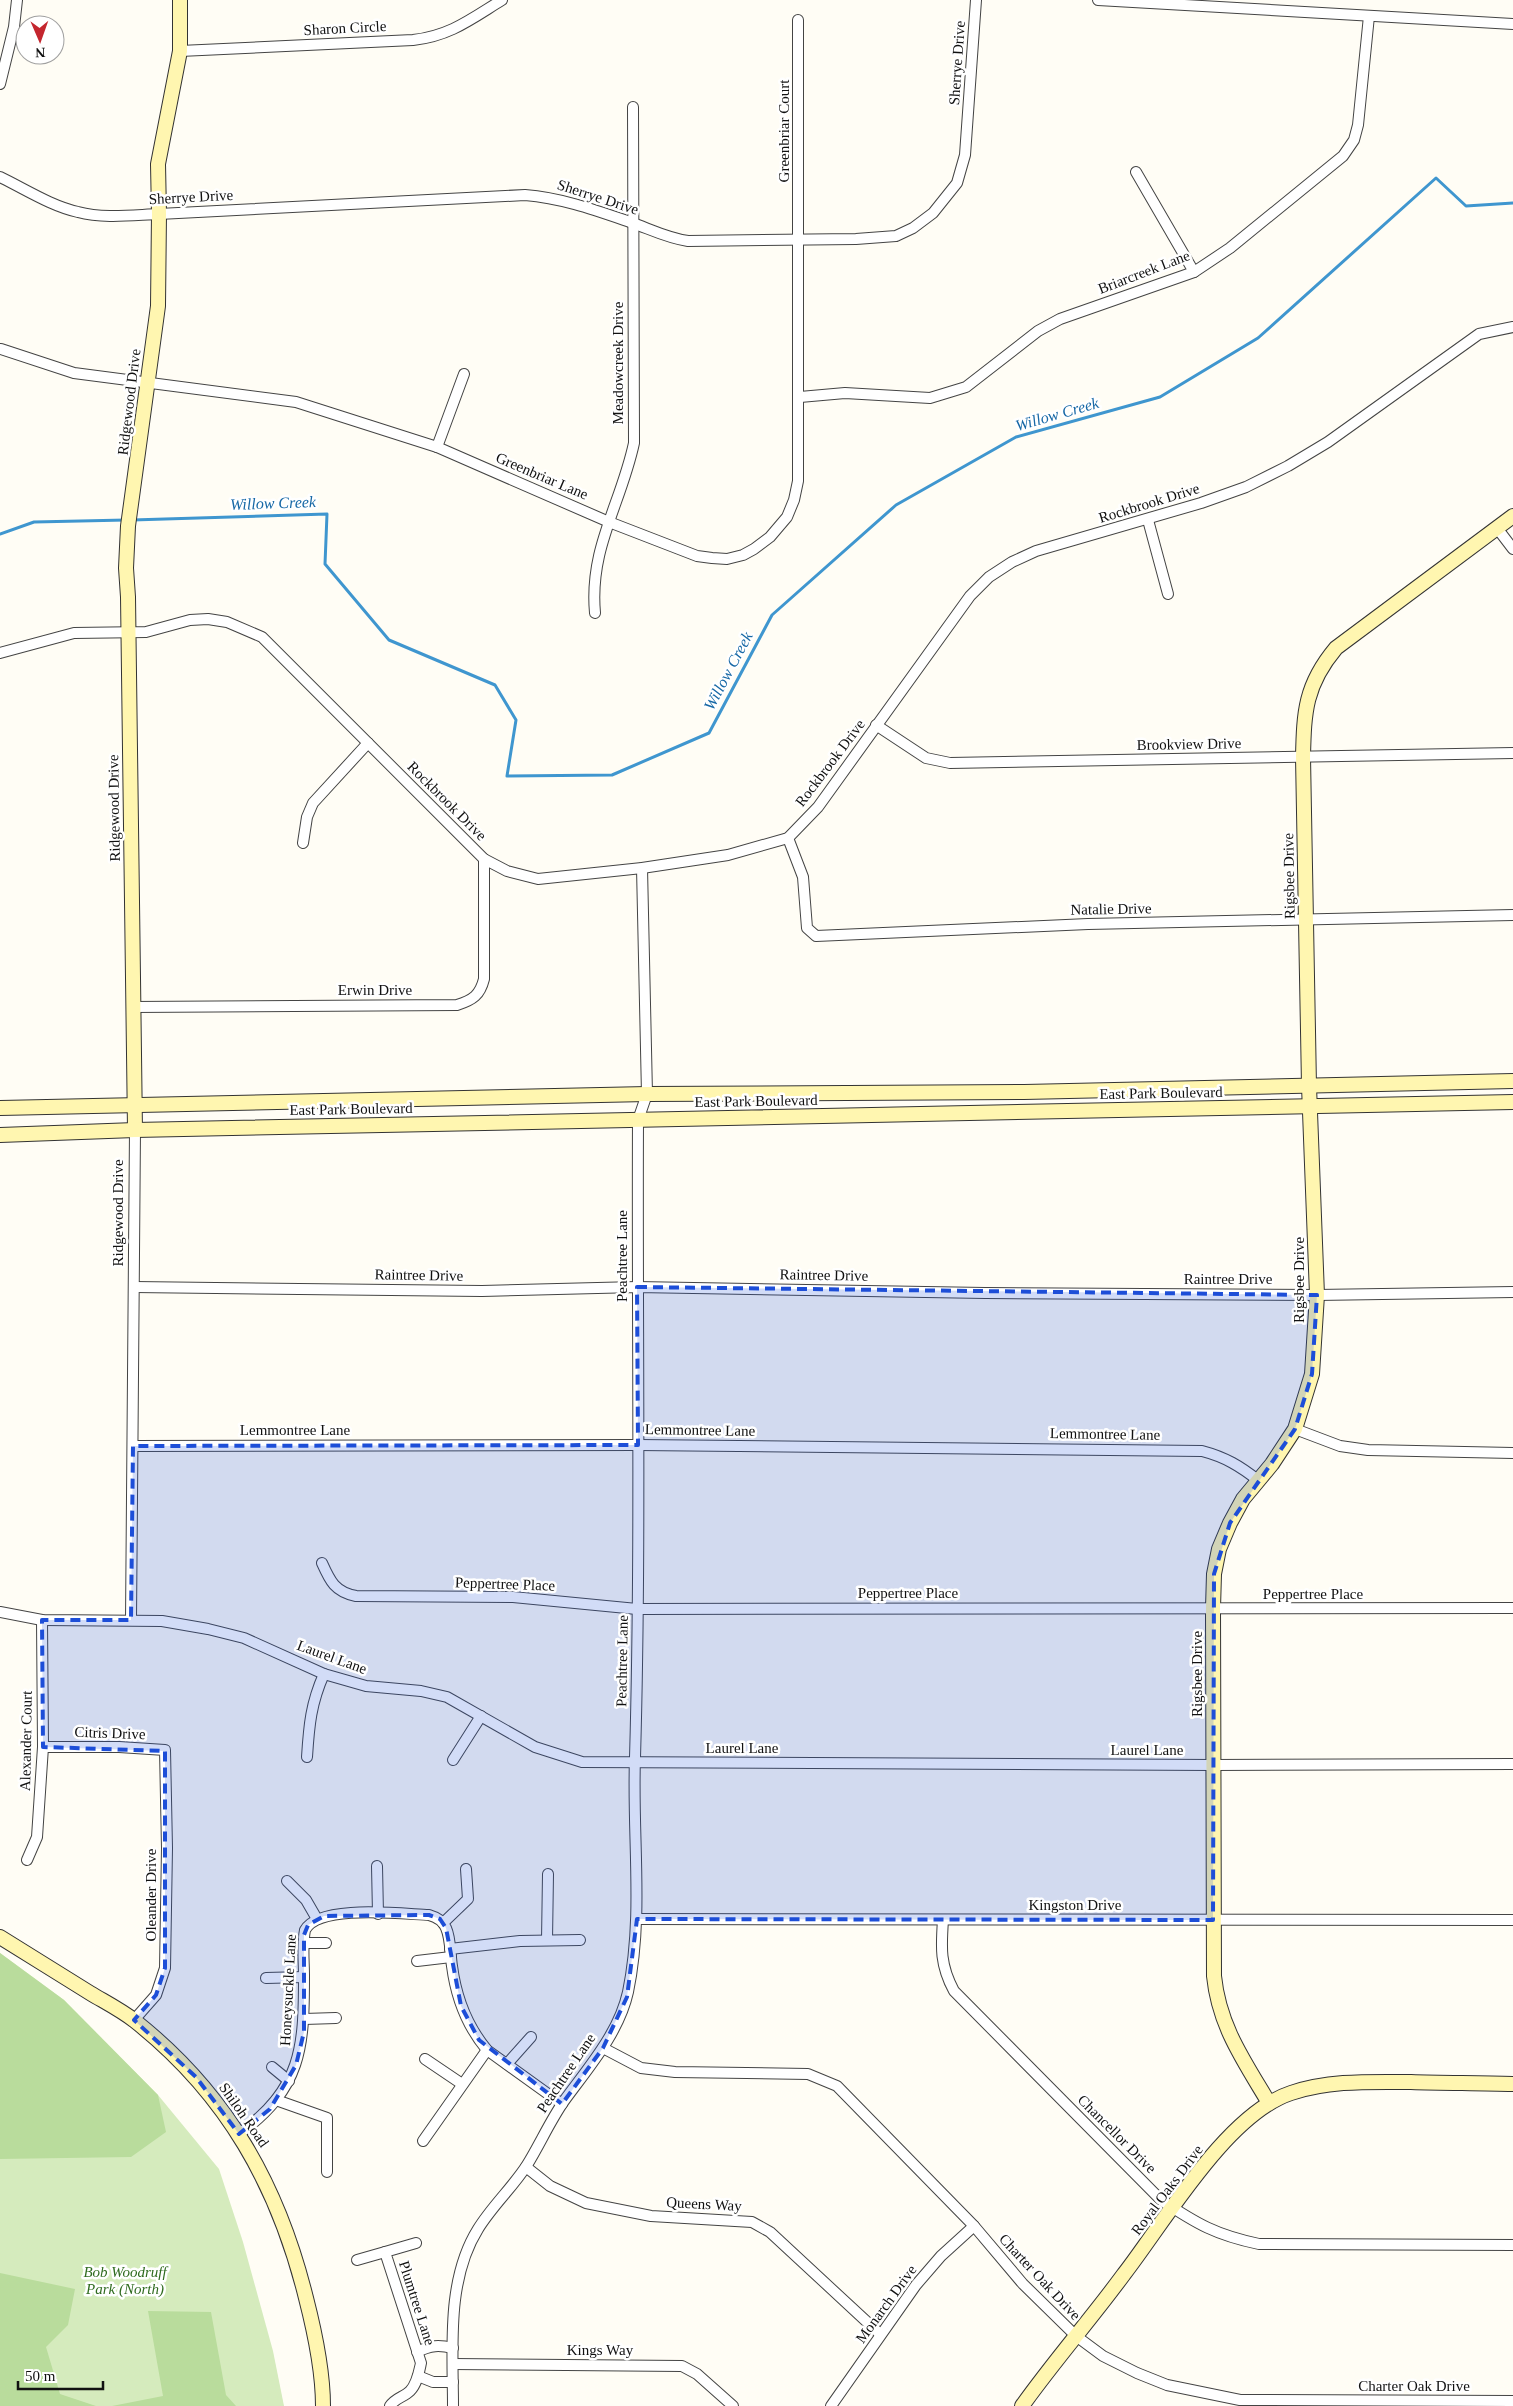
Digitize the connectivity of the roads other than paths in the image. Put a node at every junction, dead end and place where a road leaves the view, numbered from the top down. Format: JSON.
{"nodes":[{"id":1,"x":17,"y":0,"type":"edge"},
{"id":2,"x":180,"y":0,"type":"edge"},
{"id":3,"x":502,"y":0,"type":"edge"},
{"id":4,"x":976,"y":0,"type":"edge"},
{"id":5,"x":1098,"y":0,"type":"edge"},
{"id":6,"x":1369,"y":16,"type":"junction"},
{"id":7,"x":798,"y":20,"type":"dead end"},
{"id":8,"x":1513,"y":24,"type":"edge"},
{"id":9,"x":180,"y":50,"type":"junction"},
{"id":10,"x":0,"y":84,"type":"edge"},
{"id":11,"x":633,"y":106,"type":"dead end"},
{"id":12,"x":1136,"y":172,"type":"dead end"},
{"id":13,"x":0,"y":177,"type":"edge"},
{"id":14,"x":159,"y":214,"type":"junction"},
{"id":15,"x":633,"y":223,"type":"junction"},
{"id":16,"x":800,"y":241,"type":"junction"},
{"id":17,"x":1194,"y":272,"type":"junction"},
{"id":18,"x":1513,"y":327,"type":"edge"},
{"id":19,"x":1,"y":349,"type":"edge"},
{"id":20,"x":464,"y":374,"type":"dead end"},
{"id":21,"x":148,"y":383,"type":"junction"},
{"id":22,"x":800,"y":397,"type":"junction"},
{"id":23,"x":437,"y":447,"type":"junction"},
{"id":24,"x":1513,"y":516,"type":"edge"},
{"id":25,"x":1148,"y":520,"type":"junction"},
{"id":26,"x":609,"y":522,"type":"junction"},
{"id":27,"x":1497,"y":528,"type":"junction"},
{"id":28,"x":1513,"y":549,"type":"edge"},
{"id":29,"x":1168,"y":594,"type":"dead end"},
{"id":30,"x":595,"y":613,"type":"dead end"},
{"id":31,"x":128,"y":633,"type":"junction"},
{"id":32,"x":0,"y":653,"type":"edge"},
{"id":33,"x":876,"y":725,"type":"junction"},
{"id":34,"x":368,"y":743,"type":"junction"},
{"id":35,"x":1513,"y":753,"type":"edge"},
{"id":36,"x":1303,"y":757,"type":"junction"},
{"id":37,"x":788,"y":838,"type":"junction"},
{"id":38,"x":303,"y":843,"type":"dead end"},
{"id":39,"x":484,"y":859,"type":"junction"},
{"id":40,"x":642,"y":868,"type":"junction"},
{"id":41,"x":1513,"y":915,"type":"edge"},
{"id":42,"x":1306,"y":919,"type":"junction"},
{"id":43,"x":133,"y":1006,"type":"junction"},
{"id":44,"x":1513,"y":1081,"type":"edge"},
{"id":45,"x":1309,"y":1086,"type":"junction"},
{"id":46,"x":647,"y":1094,"type":"junction"},
{"id":47,"x":1513,"y":1102,"type":"edge"},
{"id":48,"x":134,"y":1105,"type":"junction"},
{"id":49,"x":1310,"y":1106,"type":"junction"},
{"id":50,"x":0,"y":1108,"type":"edge"},
{"id":51,"x":638,"y":1120,"type":"junction"},
{"id":52,"x":135,"y":1130,"type":"junction"},
{"id":53,"x":0,"y":1135,"type":"edge"},
{"id":54,"x":134,"y":1287,"type":"junction"},
{"id":55,"x":637,"y":1287,"type":"junction"},
{"id":56,"x":1513,"y":1292,"type":"edge"},
{"id":57,"x":1317,"y":1295,"type":"junction"},
{"id":58,"x":1295,"y":1429,"type":"junction"},
{"id":59,"x":638,"y":1445,"type":"junction"},
{"id":60,"x":133,"y":1446,"type":"junction"},
{"id":61,"x":1513,"y":1452,"type":"edge"},
{"id":62,"x":1259,"y":1481,"type":"junction"},
{"id":63,"x":322,"y":1563,"type":"dead end"},
{"id":64,"x":1213,"y":1608,"type":"junction"},
{"id":65,"x":1513,"y":1608,"type":"edge"},
{"id":66,"x":637,"y":1609,"type":"junction"},
{"id":67,"x":0,"y":1612,"type":"edge"},
{"id":68,"x":42,"y":1620,"type":"junction"},
{"id":69,"x":131,"y":1620,"type":"junction"},
{"id":70,"x":324,"y":1674,"type":"junction"},
{"id":71,"x":482,"y":1716,"type":"junction"},
{"id":72,"x":43,"y":1747,"type":"junction"},
{"id":73,"x":307,"y":1757,"type":"dead end"},
{"id":74,"x":453,"y":1760,"type":"dead end"},
{"id":75,"x":166,"y":1761,"type":"joint"},
{"id":76,"x":634,"y":1763,"type":"junction"},
{"id":77,"x":1513,"y":1764,"type":"edge"},
{"id":78,"x":1214,"y":1765,"type":"junction"},
{"id":79,"x":27,"y":1860,"type":"dead end"},
{"id":80,"x":377,"y":1866,"type":"dead end"},
{"id":81,"x":466,"y":1869,"type":"dead end"},
{"id":82,"x":548,"y":1874,"type":"dead end"},
{"id":83,"x":287,"y":1881,"type":"dead end"},
{"id":84,"x":378,"y":1914,"type":"junction"},
{"id":85,"x":637,"y":1918,"type":"junction"},
{"id":86,"x":317,"y":1919,"type":"junction"},
{"id":87,"x":943,"y":1920,"type":"junction"},
{"id":88,"x":1214,"y":1920,"type":"junction"},
{"id":89,"x":1513,"y":1920,"type":"edge"},
{"id":90,"x":443,"y":1923,"type":"junction"},
{"id":91,"x":0,"y":1937,"type":"edge"},
{"id":92,"x":547,"y":1940,"type":"junction"},
{"id":93,"x":580,"y":1940,"type":"dead end"},
{"id":94,"x":304,"y":1943,"type":"junction"},
{"id":95,"x":326,"y":1943,"type":"dead end"},
{"id":96,"x":450,"y":1953,"type":"junction"},
{"id":97,"x":417,"y":1961,"type":"dead end"},
{"id":98,"x":304,"y":1977,"type":"junction"},
{"id":99,"x":266,"y":1978,"type":"dead end"},
{"id":100,"x":304,"y":2018,"type":"junction"},
{"id":101,"x":336,"y":2018,"type":"dead end"},
{"id":102,"x":134,"y":2020,"type":"junction"},
{"id":103,"x":531,"y":2037,"type":"dead end"},
{"id":104,"x":604,"y":2048,"type":"junction"},
{"id":105,"x":487,"y":2050,"type":"junction"},
{"id":106,"x":424,"y":2059,"type":"dead end"},
{"id":107,"x":507,"y":2064,"type":"junction"},
{"id":108,"x":272,"y":2066,"type":"dead end"},
{"id":109,"x":289,"y":2081,"type":"junction"},
{"id":110,"x":462,"y":2084,"type":"junction"},
{"id":111,"x":1513,"y":2084,"type":"edge"},
{"id":112,"x":276,"y":2100,"type":"junction"},
{"id":113,"x":1269,"y":2103,"type":"junction"},
{"id":114,"x":562,"y":2104,"type":"junction"},
{"id":115,"x":239,"y":2134,"type":"junction"},
{"id":116,"x":422,"y":2141,"type":"dead end"},
{"id":117,"x":526,"y":2167,"type":"junction"},
{"id":118,"x":327,"y":2172,"type":"dead end"},
{"id":119,"x":1173,"y":2208,"type":"junction"},
{"id":120,"x":974,"y":2226,"type":"junction"},
{"id":121,"x":416,"y":2243,"type":"dead end"},
{"id":122,"x":1513,"y":2245,"type":"edge"},
{"id":123,"x":385,"y":2252,"type":"junction"},
{"id":124,"x":357,"y":2260,"type":"dead end"},
{"id":125,"x":880,"y":2334,"type":"junction"},
{"id":126,"x":1076,"y":2336,"type":"junction"},
{"id":127,"x":453,"y":2348,"type":"junction"},
{"id":128,"x":417,"y":2352,"type":"junction"},
{"id":129,"x":453,"y":2364,"type":"junction"},
{"id":130,"x":418,"y":2376,"type":"junction"},
{"id":131,"x":453,"y":2382,"type":"junction"},
{"id":132,"x":1513,"y":2401,"type":"edge"},
{"id":133,"x":323,"y":2406,"type":"edge"},
{"id":134,"x":390,"y":2406,"type":"edge"},
{"id":135,"x":452,"y":2406,"type":"edge"},
{"id":136,"x":733,"y":2406,"type":"edge"},
{"id":137,"x":831,"y":2406,"type":"edge"},
{"id":138,"x":1022,"y":2406,"type":"edge"}],
"edges":[{"from":1,"to":10,"type":"street"},
{"from":2,"to":9,"type":"main road","name":"Ridgewood Drive"},
{"from":3,"to":9,"type":"street","name":"Sharon Circle"},
{"from":4,"to":16,"type":"street","name":"Sherrye Drive"},
{"from":5,"to":6,"type":"street"},
{"from":6,"to":8,"type":"street"},
{"from":6,"to":17,"type":"street","name":"Briarcreek Lane"},
{"from":7,"to":16,"type":"street","name":"Greenbriar Court"},
{"from":9,"to":14,"type":"main road","name":"Ridgewood Drive"},
{"from":11,"to":15,"type":"street","name":"Meadowcreek Drive"},
{"from":12,"to":17,"type":"street"},
{"from":13,"to":14,"type":"street","name":"Sherrye Drive"},
{"from":14,"to":15,"type":"street","name":"Sherrye Drive"},
{"from":14,"to":21,"type":"main road","name":"Ridgewood Drive"},
{"from":15,"to":16,"type":"street","name":"Sherrye Drive"},
{"from":15,"to":26,"type":"street","name":"Meadowcreek Drive"},
{"from":16,"to":22,"type":"street","name":"Greenbriar Lane"},
{"from":17,"to":22,"type":"street","name":"Briarcreek Lane"},
{"from":18,"to":25,"type":"street","name":"Rockbrook Drive"},
{"from":19,"to":21,"type":"street","name":"Greenbriar Lane"},
{"from":20,"to":23,"type":"street"},
{"from":21,"to":23,"type":"street","name":"Greenbriar Lane"},
{"from":21,"to":31,"type":"main road","name":"Ridgewood Drive"},
{"from":22,"to":26,"type":"street","name":"Greenbriar Lane"},
{"from":23,"to":26,"type":"street","name":"Greenbriar Lane"},
{"from":24,"to":27,"type":"main road","name":"Rigsbee Drive"},
{"from":25,"to":29,"type":"street"},
{"from":25,"to":33,"type":"street","name":"Rockbrook Drive"},
{"from":26,"to":30,"type":"street","name":"Meadowcreek Drive"},
{"from":27,"to":28,"type":"street"},
{"from":27,"to":36,"type":"main road","name":"Rigsbee Drive"},
{"from":31,"to":32,"type":"street","name":"Rockbrook Drive"},
{"from":31,"to":34,"type":"street","name":"Rockbrook Drive"},
{"from":31,"to":43,"type":"main road","name":"Ridgewood Drive"},
{"from":33,"to":36,"type":"street","name":"Brookview Drive"},
{"from":33,"to":37,"type":"street","name":"Rockbrook Drive"},
{"from":34,"to":38,"type":"street"},
{"from":34,"to":39,"type":"street","name":"Rockbrook Drive"},
{"from":35,"to":36,"type":"street","name":"Brookview Drive"},
{"from":36,"to":42,"type":"main road","name":"Rigsbee Drive"},
{"from":37,"to":40,"type":"street","name":"Rockbrook Drive"},
{"from":37,"to":42,"type":"street","name":"Natalie Drive"},
{"from":39,"to":40,"type":"street","name":"Rockbrook Drive"},
{"from":39,"to":43,"type":"street","name":"Erwin Drive"},
{"from":40,"to":46,"type":"street","name":"Peachtree Lane"},
{"from":41,"to":42,"type":"street","name":"Natalie Drive"},
{"from":42,"to":45,"type":"main road","name":"Rigsbee Drive"},
{"from":43,"to":48,"type":"main road","name":"Ridgewood Drive"},
{"from":44,"to":45,"type":"main road","name":"East Park Boulevard"},
{"from":45,"to":46,"type":"main road","name":"East Park Boulevard"},
{"from":45,"to":49,"type":"main road","name":"Rigsbee Drive"},
{"from":46,"to":48,"type":"main road","name":"East Park Boulevard"},
{"from":46,"to":51,"type":"street","name":"Peachtree Lane"},
{"from":47,"to":49,"type":"main road","name":"East Park Boulevard"},
{"from":48,"to":50,"type":"main road","name":"East Park Boulevard"},
{"from":48,"to":52,"type":"main road","name":"Ridgewood Drive"},
{"from":49,"to":51,"type":"main road","name":"East Park Boulevard"},
{"from":49,"to":57,"type":"main road","name":"Rigsbee Drive"},
{"from":51,"to":52,"type":"main road","name":"East Park Boulevard"},
{"from":51,"to":55,"type":"street","name":"Peachtree Lane"},
{"from":52,"to":53,"type":"main road","name":"East Park Boulevard"},
{"from":52,"to":54,"type":"street","name":"Ridgewood Drive"},
{"from":54,"to":55,"type":"street","name":"Raintree Drive"},
{"from":54,"to":60,"type":"street","name":"Ridgewood Drive"},
{"from":55,"to":57,"type":"street","name":"Raintree Drive"},
{"from":55,"to":59,"type":"street","name":"Peachtree Lane"},
{"from":56,"to":57,"type":"street","name":"Raintree Drive"},
{"from":57,"to":58,"type":"main road","name":"Rigsbee Drive"},
{"from":58,"to":61,"type":"street"},
{"from":58,"to":62,"type":"main road","name":"Rigsbee Drive"},
{"from":59,"to":60,"type":"street","name":"Lemmontree Lane"},
{"from":59,"to":62,"type":"street","name":"Lemmontree Lane"},
{"from":59,"to":66,"type":"street","name":"Peachtree Lane"},
{"from":60,"to":69,"type":"street","name":"Ridgewood Drive"},
{"from":62,"to":64,"type":"main road","name":"Rigsbee Drive"},
{"from":63,"to":66,"type":"street","name":"Peppertree Place"},
{"from":64,"to":65,"type":"street","name":"Peppertree Place"},
{"from":64,"to":66,"type":"street","name":"Peppertree Place"},
{"from":64,"to":78,"type":"main road","name":"Rigsbee Drive"},
{"from":66,"to":76,"type":"street","name":"Peachtree Lane"},
{"from":67,"to":68,"type":"street","name":"Laurel Lane"},
{"from":68,"to":69,"type":"street","name":"Laurel Lane"},
{"from":68,"to":72,"type":"street","name":"Alexander Court"},
{"from":69,"to":70,"type":"street","name":"Laurel Lane"},
{"from":70,"to":71,"type":"street","name":"Laurel Lane"},
{"from":70,"to":73,"type":"street"},
{"from":71,"to":74,"type":"street"},
{"from":71,"to":76,"type":"street","name":"Laurel Lane"},
{"from":72,"to":75,"type":"street","name":"Citris Drive"},
{"from":72,"to":79,"type":"street","name":"Alexander Court"},
{"from":75,"to":102,"type":"street","name":"Oleander Drive"},
{"from":76,"to":78,"type":"street","name":"Laurel Lane"},
{"from":76,"to":85,"type":"street","name":"Peachtree Lane"},
{"from":77,"to":78,"type":"street","name":"Laurel Lane"},
{"from":78,"to":88,"type":"main road","name":"Rigsbee Drive"},
{"from":80,"to":84,"type":"street"},
{"from":81,"to":90,"type":"street"},
{"from":82,"to":92,"type":"street"},
{"from":83,"to":86,"type":"street"},
{"from":84,"to":86,"type":"street"},
{"from":84,"to":90,"type":"street"},
{"from":85,"to":87,"type":"street","name":"Kingston Drive"},
{"from":85,"to":104,"type":"street","name":"Peachtree Lane"},
{"from":86,"to":94,"type":"street","name":"Honeysuckle Lane"},
{"from":87,"to":88,"type":"street","name":"Kingston Drive"},
{"from":87,"to":119,"type":"street","name":"Chancellor Drive"},
{"from":88,"to":89,"type":"street","name":"Kingston Drive"},
{"from":88,"to":113,"type":"main road","name":"Rigsbee Drive"},
{"from":90,"to":96,"type":"street"},
{"from":91,"to":102,"type":"main road","name":"Shiloh Road"},
{"from":92,"to":93,"type":"street"},
{"from":92,"to":96,"type":"street"},
{"from":94,"to":95,"type":"street"},
{"from":94,"to":98,"type":"street","name":"Honeysuckle Lane"},
{"from":96,"to":97,"type":"street"},
{"from":96,"to":105,"type":"street"},
{"from":98,"to":99,"type":"street"},
{"from":98,"to":100,"type":"street","name":"Honeysuckle Lane"},
{"from":100,"to":101,"type":"street"},
{"from":100,"to":109,"type":"street","name":"Honeysuckle Lane"},
{"from":102,"to":115,"type":"main road","name":"Shiloh Road"},
{"from":103,"to":107,"type":"street"},
{"from":104,"to":114,"type":"street","name":"Peachtree Lane"},
{"from":104,"to":120,"type":"street","name":"Charter Oak Drive"},
{"from":105,"to":107,"type":"street"},
{"from":105,"to":110,"type":"street"},
{"from":106,"to":110,"type":"street"},
{"from":107,"to":114,"type":"street"},
{"from":108,"to":109,"type":"street"},
{"from":109,"to":112,"type":"street","name":"Honeysuckle Lane"},
{"from":110,"to":116,"type":"street"},
{"from":111,"to":113,"type":"main road","name":"Royal Oaks Drive"},
{"from":112,"to":115,"type":"street","name":"Honeysuckle Lane"},
{"from":112,"to":118,"type":"street"},
{"from":113,"to":119,"type":"main road","name":"Royal Oaks Drive"},
{"from":114,"to":117,"type":"street","name":"Peachtree Lane"},
{"from":115,"to":133,"type":"main road","name":"Shiloh Road"},
{"from":117,"to":125,"type":"street","name":"Queens Way"},
{"from":117,"to":127,"type":"street","name":"Peachtree Lane"},
{"from":119,"to":122,"type":"street","name":"Chancellor Drive"},
{"from":119,"to":126,"type":"main road","name":"Royal Oaks Drive"},
{"from":120,"to":125,"type":"street","name":"Monarch Drive"},
{"from":120,"to":126,"type":"street","name":"Charter Oak Drive"},
{"from":121,"to":123,"type":"street","name":"Plumtree Lane"},
{"from":123,"to":124,"type":"street","name":"Plumtree Lane"},
{"from":123,"to":128,"type":"street","name":"Plumtree Lane"},
{"from":125,"to":137,"type":"street","name":"Monarch Drive"},
{"from":126,"to":132,"type":"street","name":"Charter Oak Drive"},
{"from":126,"to":138,"type":"main road","name":"Royal Oaks Drive"},
{"from":127,"to":128,"type":"street"},
{"from":127,"to":129,"type":"street","name":"Peachtree Lane"},
{"from":128,"to":130,"type":"street","name":"Plumtree Lane"},
{"from":129,"to":131,"type":"street","name":"Peachtree Lane"},
{"from":129,"to":136,"type":"street","name":"Kings Way"},
{"from":130,"to":131,"type":"street"},
{"from":130,"to":134,"type":"street"},
{"from":131,"to":135,"type":"street","name":"Peachtree Lane"}]}
